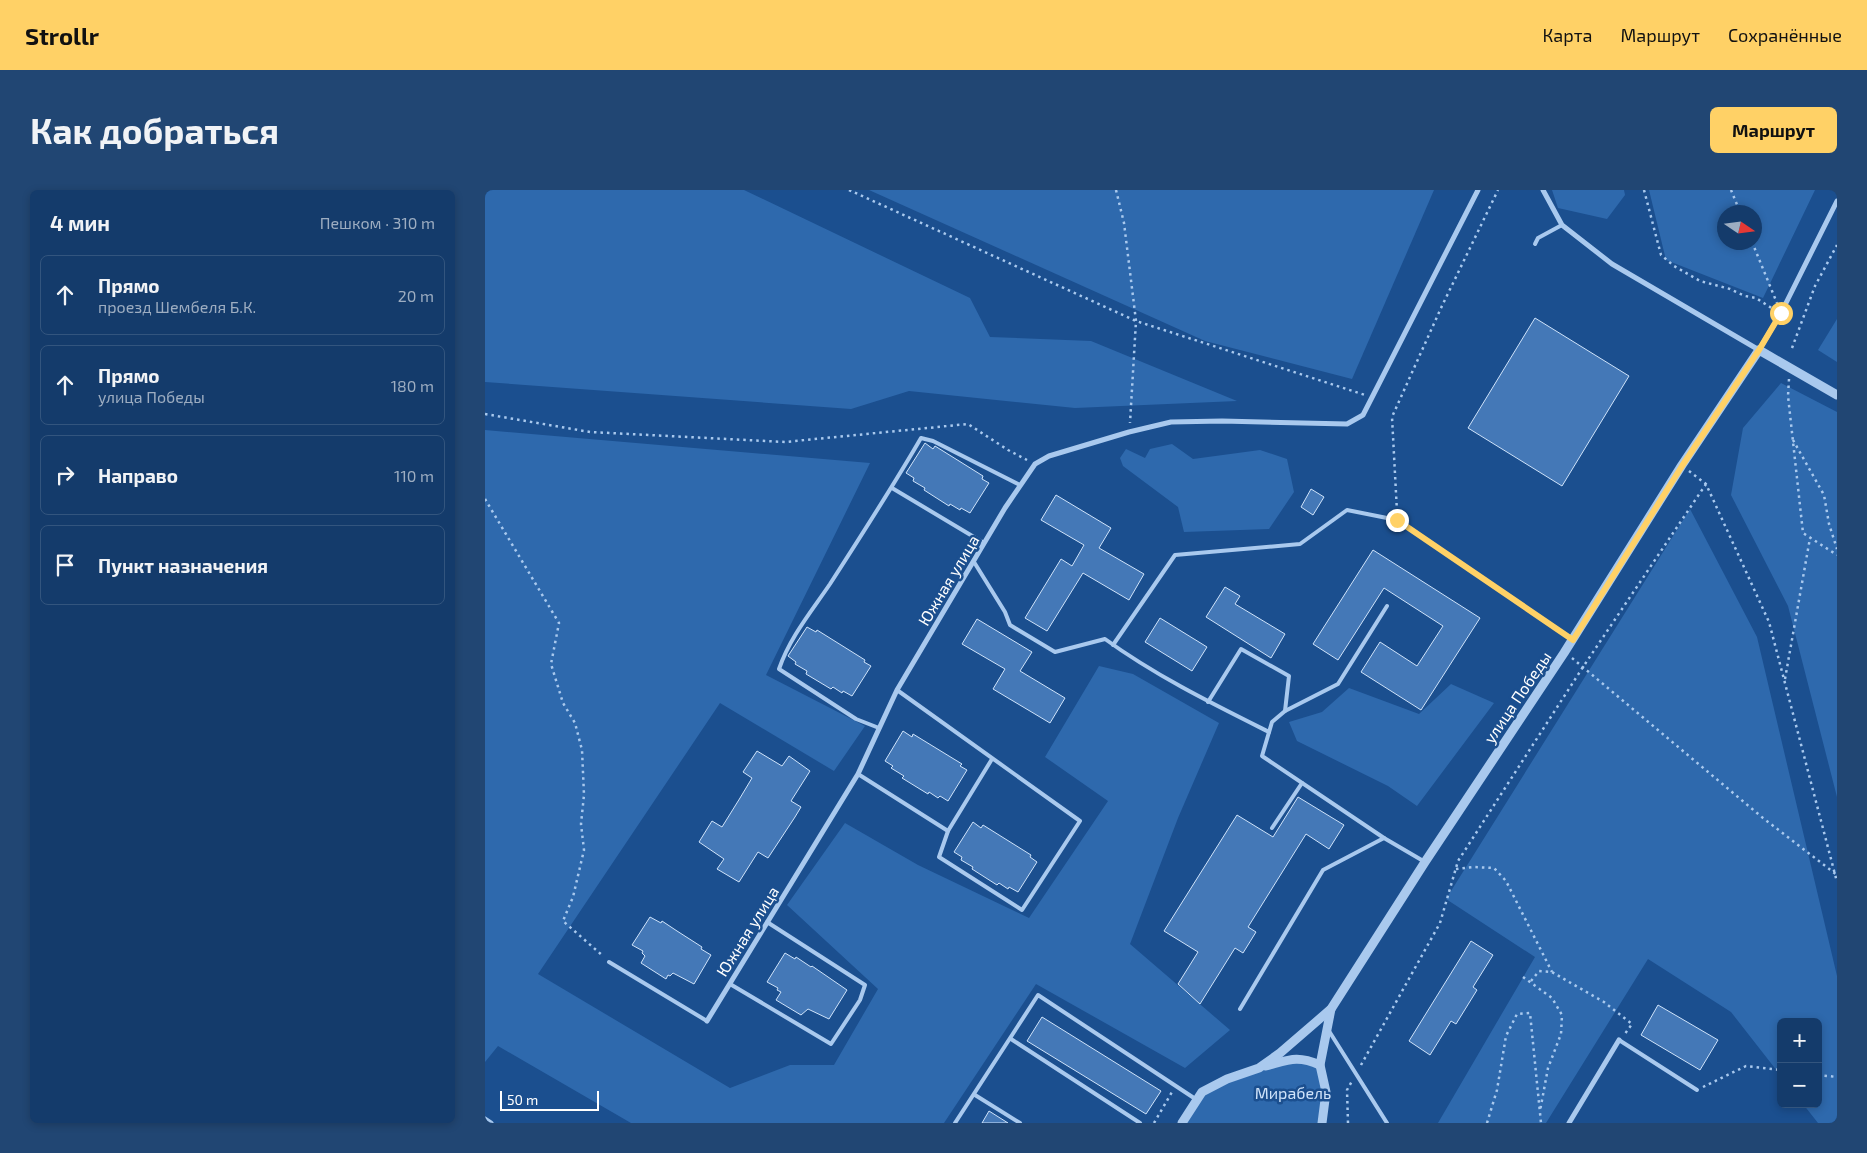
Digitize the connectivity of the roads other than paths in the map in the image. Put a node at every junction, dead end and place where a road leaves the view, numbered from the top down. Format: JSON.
{"nodes":[{"id":1,"x":1478,"y":190,"type":"edge"},
{"id":2,"x":1543,"y":190,"type":"edge"},
{"id":3,"x":1837,"y":200,"type":"edge"},
{"id":4,"x":1835,"y":208,"type":"edge"},
{"id":5,"x":1562,"y":225,"type":"junction"},
{"id":6,"x":1535,"y":244,"type":"dead end"},
{"id":7,"x":1759,"y":350,"type":"junction"},
{"id":8,"x":1837,"y":396,"type":"edge"},
{"id":9,"x":1020,"y":486,"type":"junction"},
{"id":10,"x":892,"y":488,"type":"junction"},
{"id":11,"x":985,"y":542,"type":"junction"},
{"id":12,"x":973,"y":562,"type":"junction"},
{"id":13,"x":1387,"y":606,"type":"dead end"},
{"id":14,"x":1573,"y":640,"type":"junction"},
{"id":15,"x":1113,"y":645,"type":"junction"},
{"id":16,"x":897,"y":690,"type":"junction"},
{"id":17,"x":1208,"y":702,"type":"junction"},
{"id":18,"x":1285,"y":711,"type":"junction"},
{"id":19,"x":879,"y":728,"type":"junction"},
{"id":20,"x":1269,"y":732,"type":"junction"},
{"id":21,"x":993,"y":759,"type":"junction"},
{"id":22,"x":858,"y":774,"type":"junction"},
{"id":23,"x":1302,"y":783,"type":"junction"},
{"id":24,"x":1272,"y":828,"type":"dead end"},
{"id":25,"x":948,"y":831,"type":"junction"},
{"id":26,"x":1384,"y":838,"type":"junction"},
{"id":27,"x":1425,"y":862,"type":"junction"},
{"id":28,"x":767,"y":922,"type":"junction"},
{"id":29,"x":609,"y":962,"type":"road end"},
{"id":30,"x":730,"y":984,"type":"junction"},
{"id":31,"x":1331,"y":1009,"type":"junction"},
{"id":32,"x":1240,"y":1010,"type":"dead end"},
{"id":33,"x":707,"y":1021,"type":"joint"},
{"id":34,"x":1327,"y":1029,"type":"junction"},
{"id":35,"x":1011,"y":1039,"type":"junction"},
{"id":36,"x":1619,"y":1040,"type":"joint"},
{"id":37,"x":1321,"y":1065,"type":"junction"},
{"id":38,"x":1259,"y":1068,"type":"junction"},
{"id":39,"x":1697,"y":1090,"type":"road end"},
{"id":40,"x":975,"y":1095,"type":"junction"},
{"id":41,"x":1197,"y":1100,"type":"junction"},
{"id":42,"x":485,"y":1119,"type":"edge"},
{"id":43,"x":491,"y":1123,"type":"edge"},
{"id":44,"x":955,"y":1123,"type":"edge"},
{"id":45,"x":1020,"y":1123,"type":"edge"},
{"id":46,"x":1141,"y":1123,"type":"edge"},
{"id":47,"x":1182,"y":1123,"type":"edge"},
{"id":48,"x":1322,"y":1123,"type":"edge"},
{"id":49,"x":1387,"y":1123,"type":"edge"},
{"id":50,"x":1569,"y":1123,"type":"edge"}],
"edges":[{"from":1,"to":9,"type":"street","name":"Южная улица"},
{"from":2,"to":5,"type":"street"},
{"from":3,"to":4,"type":"street"},
{"from":4,"to":7,"type":"street"},
{"from":5,"to":6,"type":"lane"},
{"from":5,"to":7,"type":"street"},
{"from":7,"to":8,"type":"street"},
{"from":7,"to":14,"type":"street","name":"улица Победы"},
{"from":9,"to":10,"type":"lane"},
{"from":9,"to":11,"type":"street","name":"Южная улица"},
{"from":10,"to":11,"type":"lane"},
{"from":10,"to":19,"type":"lane"},
{"from":11,"to":12,"type":"street","name":"Южная улица"},
{"from":12,"to":15,"type":"lane"},
{"from":12,"to":16,"type":"street","name":"Южная улица"},
{"from":13,"to":18,"type":"lane"},
{"from":14,"to":15,"type":"lane"},
{"from":14,"to":27,"type":"street","name":"улица Победы"},
{"from":15,"to":17,"type":"lane"},
{"from":16,"to":19,"type":"street","name":"Южная улица"},
{"from":16,"to":21,"type":"lane"},
{"from":17,"to":18,"type":"lane"},
{"from":17,"to":20,"type":"lane"},
{"from":18,"to":20,"type":"lane"},
{"from":19,"to":22,"type":"street","name":"Южная улица"},
{"from":20,"to":23,"type":"lane"},
{"from":21,"to":25,"type":"lane"},
{"from":21,"to":25,"type":"lane"},
{"from":22,"to":25,"type":"lane"},
{"from":22,"to":28,"type":"street","name":"Южная улица"},
{"from":23,"to":24,"type":"lane"},
{"from":23,"to":26,"type":"lane"},
{"from":26,"to":27,"type":"lane"},
{"from":26,"to":32,"type":"lane"},
{"from":27,"to":31,"type":"street","name":"улица Победы"},
{"from":28,"to":30,"type":"street","name":"Южная улица"},
{"from":28,"to":30,"type":"lane"},
{"from":29,"to":33,"type":"lane"},
{"from":30,"to":33,"type":"street","name":"Южная улица"},
{"from":31,"to":34,"type":"street","name":"улица Победы"},
{"from":31,"to":38,"type":"street","name":"улица Победы"},
{"from":34,"to":37,"type":"street","name":"улица Победы"},
{"from":34,"to":49,"type":"lane"},
{"from":35,"to":40,"type":"lane"},
{"from":35,"to":41,"type":"lane"},
{"from":35,"to":46,"type":"lane"},
{"from":36,"to":39,"type":"lane"},
{"from":36,"to":50,"type":"street"},
{"from":37,"to":38,"type":"street"},
{"from":37,"to":48,"type":"street","name":"улица Победы"},
{"from":38,"to":41,"type":"street","name":"улица Победы"},
{"from":40,"to":44,"type":"lane"},
{"from":40,"to":45,"type":"lane"},
{"from":41,"to":47,"type":"street","name":"улица Победы"},
{"from":42,"to":43,"type":"street"}]}
